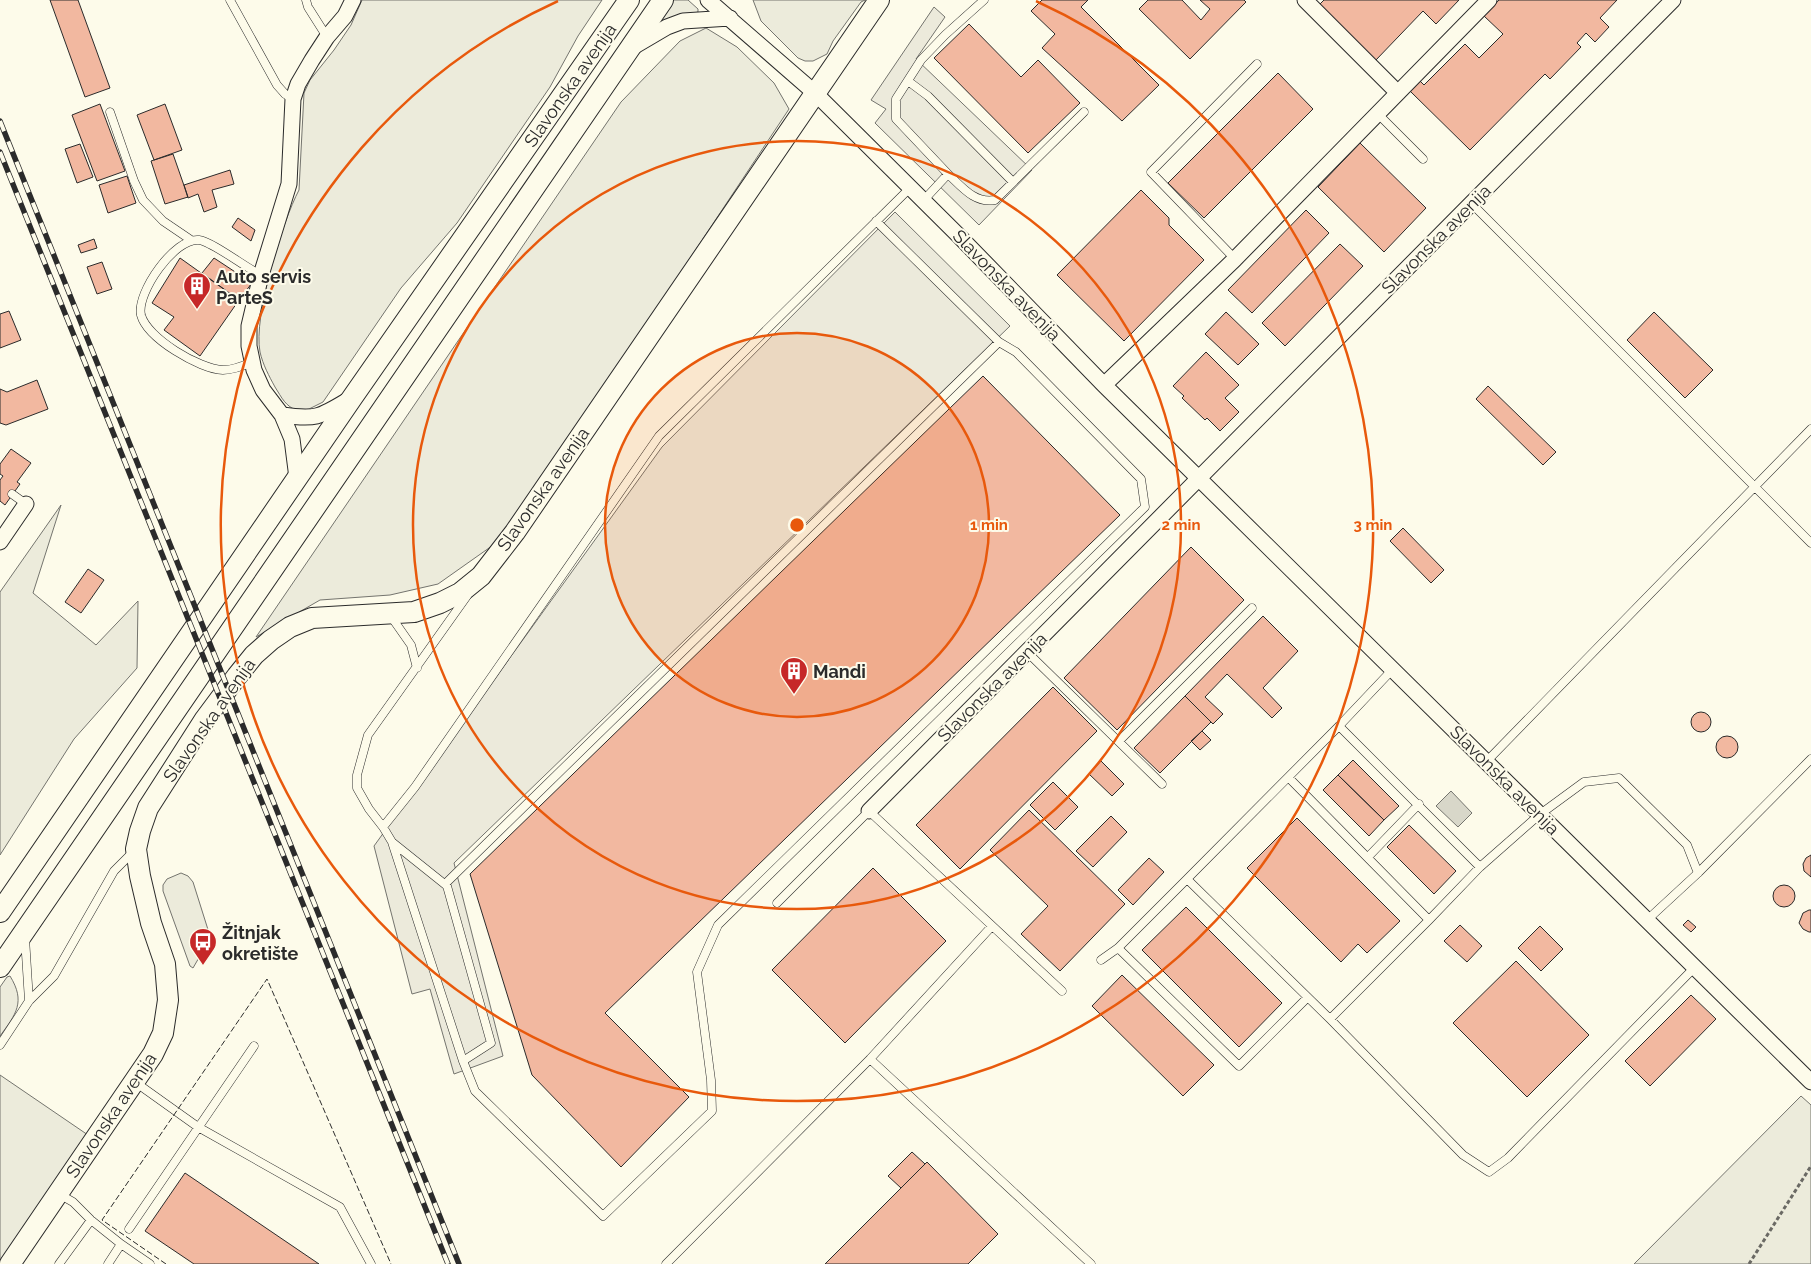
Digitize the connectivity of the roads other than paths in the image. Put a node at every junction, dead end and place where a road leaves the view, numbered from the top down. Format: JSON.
{"nodes":[{"id":1,"x":230,"y":0,"type":"edge"},
{"id":2,"x":306,"y":0,"type":"edge"},
{"id":3,"x":353,"y":0,"type":"edge"},
{"id":4,"x":629,"y":0,"type":"edge"},
{"id":5,"x":663,"y":0,"type":"edge"},
{"id":6,"x":708,"y":0,"type":"edge"},
{"id":7,"x":725,"y":0,"type":"edge"},
{"id":8,"x":879,"y":0,"type":"edge"},
{"id":9,"x":984,"y":0,"type":"edge"},
{"id":10,"x":1305,"y":0,"type":"edge"},
{"id":11,"x":1489,"y":0,"type":"edge"},
{"id":12,"x":1674,"y":0,"type":"edge"},
{"id":13,"x":730,"y":18,"type":"junction"},
{"id":14,"x":327,"y":37,"type":"junction"},
{"id":15,"x":631,"y":48,"type":"junction"},
{"id":16,"x":1257,"y":64,"type":"dead end"},
{"id":17,"x":908,"y":81,"type":"junction"},
{"id":18,"x":814,"y":93,"type":"junction"},
{"id":19,"x":1398,"y":93,"type":"junction"},
{"id":20,"x":293,"y":99,"type":"junction"},
{"id":21,"x":110,"y":112,"type":"dead end"},
{"id":22,"x":1084,"y":112,"type":"dead end"},
{"id":23,"x":1377,"y":113,"type":"junction"},
{"id":24,"x":1423,"y":159,"type":"dead end"},
{"id":25,"x":948,"y":174,"type":"junction"},
{"id":26,"x":1013,"y":182,"type":"junction"},
{"id":27,"x":910,"y":188,"type":"junction"},
{"id":28,"x":923,"y":201,"type":"junction"},
{"id":29,"x":1472,"y":203,"type":"junction"},
{"id":30,"x":876,"y":221,"type":"junction"},
{"id":31,"x":192,"y":240,"type":"junction"},
{"id":32,"x":1235,"y":259,"type":"junction"},
{"id":33,"x":262,"y":275,"type":"junction"},
{"id":34,"x":999,"y":342,"type":"junction"},
{"id":35,"x":252,"y":362,"type":"junction"},
{"id":36,"x":1104,"y":385,"type":"junction"},
{"id":37,"x":352,"y":398,"type":"junction"},
{"id":38,"x":282,"y":415,"type":"junction"},
{"id":39,"x":1811,"y":429,"type":"edge"},
{"id":40,"x":297,"y":478,"type":"junction"},
{"id":41,"x":1200,"y":478,"type":"junction"},
{"id":42,"x":1754,"y":487,"type":"junction"},
{"id":43,"x":12,"y":494,"type":"dead end"},
{"id":44,"x":26,"y":504,"type":"joint"},
{"id":45,"x":0,"y":542,"type":"edge"},
{"id":46,"x":1811,"y":543,"type":"edge"},
{"id":47,"x":482,"y":576,"type":"junction"},
{"id":48,"x":1252,"y":608,"type":"dead end"},
{"id":49,"x":389,"y":614,"type":"junction"},
{"id":50,"x":1027,"y":652,"type":"junction"},
{"id":51,"x":417,"y":668,"type":"junction"},
{"id":52,"x":1393,"y":669,"type":"junction"},
{"id":53,"x":1339,"y":726,"type":"junction"},
{"id":54,"x":1119,"y":741,"type":"junction"},
{"id":55,"x":1811,"y":759,"type":"edge"},
{"id":56,"x":1487,"y":761,"type":"junction"},
{"id":57,"x":1288,"y":778,"type":"junction"},
{"id":58,"x":1162,"y":784,"type":"dead end"},
{"id":59,"x":1419,"y":804,"type":"junction"},
{"id":60,"x":869,"y":811,"type":"junction"},
{"id":61,"x":1539,"y":815,"type":"junction"},
{"id":62,"x":384,"y":826,"type":"junction"},
{"id":63,"x":392,"y":842,"type":"junction"},
{"id":64,"x":136,"y":849,"type":"junction"},
{"id":65,"x":1368,"y":857,"type":"junction"},
{"id":66,"x":1480,"y":867,"type":"junction"},
{"id":67,"x":1698,"y":873,"type":"junction"},
{"id":68,"x":1187,"y":879,"type":"junction"},
{"id":69,"x":445,"y":884,"type":"junction"},
{"id":70,"x":777,"y":903,"type":"dead end"},
{"id":71,"x":0,"y":912,"type":"edge"},
{"id":72,"x":1429,"y":920,"type":"junction"},
{"id":73,"x":1646,"y":921,"type":"junction"},
{"id":74,"x":992,"y":926,"type":"junction"},
{"id":75,"x":24,"y":931,"type":"junction"},
{"id":76,"x":1118,"y":948,"type":"junction"},
{"id":77,"x":1101,"y":960,"type":"dead end"},
{"id":78,"x":0,"y":967,"type":"edge"},
{"id":79,"x":1694,"y":968,"type":"junction"},
{"id":80,"x":1062,"y":991,"type":"dead end"},
{"id":81,"x":1307,"y":998,"type":"junction"},
{"id":82,"x":29,"y":1001,"type":"junction"},
{"id":83,"x":1330,"y":1020,"type":"junction"},
{"id":84,"x":0,"y":1045,"type":"edge"},
{"id":85,"x":254,"y":1046,"type":"dead end"},
{"id":86,"x":870,"y":1059,"type":"junction"},
{"id":87,"x":463,"y":1061,"type":"junction"},
{"id":88,"x":135,"y":1082,"type":"junction"},
{"id":89,"x":1811,"y":1082,"type":"edge"},
{"id":90,"x":198,"y":1127,"type":"junction"},
{"id":91,"x":58,"y":1194,"type":"junction"},
{"id":92,"x":91,"y":1220,"type":"junction"},
{"id":93,"x":129,"y":1229,"type":"dead end"},
{"id":94,"x":121,"y":1244,"type":"junction"},
{"id":95,"x":10,"y":1264,"type":"edge"},
{"id":96,"x":60,"y":1264,"type":"edge"},
{"id":97,"x":108,"y":1264,"type":"edge"},
{"id":98,"x":150,"y":1264,"type":"edge"},
{"id":99,"x":371,"y":1264,"type":"edge"},
{"id":100,"x":666,"y":1264,"type":"edge"},
{"id":101,"x":1091,"y":1264,"type":"edge"}],
"edges":[{"from":1,"to":20,"type":"lane"},
{"from":2,"to":14,"type":"lane"},
{"from":3,"to":14,"type":"street"},
{"from":4,"to":37,"type":"main road","name":"Slavonska avenija"},
{"from":5,"to":15,"type":"main road","name":"Slavonska avenija"},
{"from":6,"to":13,"type":"street","name":"Slavonska avenija"},
{"from":7,"to":13,"type":"street"},
{"from":8,"to":18,"type":"main road","name":"Slavonska avenija"},
{"from":9,"to":17,"type":"lane"},
{"from":10,"to":19,"type":"street"},
{"from":11,"to":19,"type":"street"},
{"from":12,"to":29,"type":"street","name":"Slavonska avenija"},
{"from":13,"to":15,"type":"street","name":"Slavonska avenija"},
{"from":13,"to":18,"type":"street","name":"Slavonska avenija"},
{"from":14,"to":20,"type":"street"},
{"from":15,"to":75,"type":"main road","name":"Slavonska avenija"},
{"from":16,"to":32,"type":"lane"},
{"from":17,"to":25,"type":"lane"},
{"from":17,"to":26,"type":"lane"},
{"from":18,"to":27,"type":"street","name":"Slavonska avenija"},
{"from":18,"to":47,"type":"main road","name":"Slavonska avenija"},
{"from":19,"to":23,"type":"street"},
{"from":20,"to":33,"type":"street"},
{"from":21,"to":31,"type":"lane"},
{"from":22,"to":26,"type":"lane"},
{"from":23,"to":24,"type":"lane"},
{"from":23,"to":32,"type":"street"},
{"from":25,"to":26,"type":"lane"},
{"from":25,"to":28,"type":"lane"},
{"from":27,"to":28,"type":"street","name":"Slavonska avenija"},
{"from":27,"to":30,"type":"lane"},
{"from":28,"to":36,"type":"street","name":"Slavonska avenija"},
{"from":29,"to":41,"type":"street","name":"Slavonska avenija"},
{"from":29,"to":42,"type":"lane"},
{"from":30,"to":34,"type":"lane"},
{"from":30,"to":62,"type":"lane"},
{"from":31,"to":33,"type":"lane"},
{"from":31,"to":35,"type":"lane"},
{"from":32,"to":36,"type":"street"},
{"from":33,"to":35,"type":"street"},
{"from":34,"to":69,"type":"lane"},
{"from":34,"to":87,"type":"lane"},
{"from":35,"to":38,"type":"street"},
{"from":36,"to":41,"type":"street","name":"Slavonska avenija"},
{"from":37,"to":38,"type":"street"},
{"from":37,"to":40,"type":"main road","name":"Slavonska avenija"},
{"from":38,"to":40,"type":"street"},
{"from":39,"to":42,"type":"lane"},
{"from":40,"to":71,"type":"main road","name":"Slavonska avenija"},
{"from":41,"to":50,"type":"street","name":"Slavonska avenija"},
{"from":41,"to":52,"type":"street","name":"Slavonska avenija"},
{"from":42,"to":46,"type":"lane"},
{"from":42,"to":56,"type":"lane"},
{"from":43,"to":44,"type":"lane"},
{"from":44,"to":45,"type":"street"},
{"from":47,"to":49,"type":"main road","name":"Slavonska avenija"},
{"from":47,"to":51,"type":"lane"},
{"from":48,"to":54,"type":"lane"},
{"from":49,"to":51,"type":"lane"},
{"from":49,"to":64,"type":"main road","name":"Slavonska avenija"},
{"from":50,"to":54,"type":"lane"},
{"from":50,"to":60,"type":"street","name":"Slavonska avenija"},
{"from":51,"to":62,"type":"lane"},
{"from":52,"to":53,"type":"lane"},
{"from":52,"to":56,"type":"street","name":"Slavonska avenija"},
{"from":53,"to":57,"type":"lane"},
{"from":53,"to":59,"type":"lane"},
{"from":54,"to":58,"type":"lane"},
{"from":55,"to":67,"type":"lane"},
{"from":56,"to":61,"type":"street","name":"Slavonska avenija"},
{"from":57,"to":65,"type":"lane"},
{"from":57,"to":68,"type":"lane"},
{"from":59,"to":65,"type":"lane"},
{"from":59,"to":66,"type":"lane"},
{"from":60,"to":70,"type":"lane"},
{"from":60,"to":74,"type":"lane"},
{"from":61,"to":66,"type":"lane"},
{"from":61,"to":67,"type":"lane"},
{"from":61,"to":73,"type":"street","name":"Slavonska avenija"},
{"from":62,"to":63,"type":"lane"},
{"from":63,"to":69,"type":"lane"},
{"from":63,"to":87,"type":"lane"},
{"from":64,"to":82,"type":"lane"},
{"from":64,"to":88,"type":"main road","name":"Slavonska avenija"},
{"from":65,"to":72,"type":"lane"},
{"from":66,"to":72,"type":"lane"},
{"from":67,"to":73,"type":"lane"},
{"from":68,"to":76,"type":"lane"},
{"from":68,"to":81,"type":"lane"},
{"from":69,"to":87,"type":"lane"},
{"from":72,"to":83,"type":"lane"},
{"from":73,"to":79,"type":"street","name":"Slavonska avenija"},
{"from":74,"to":80,"type":"lane"},
{"from":74,"to":86,"type":"lane"},
{"from":75,"to":78,"type":"main road","name":"Slavonska avenija"},
{"from":75,"to":82,"type":"lane"},
{"from":76,"to":77,"type":"lane"},
{"from":76,"to":81,"type":"lane"},
{"from":79,"to":83,"type":"lane"},
{"from":79,"to":89,"type":"street","name":"Slavonska avenija"},
{"from":81,"to":83,"type":"lane"},
{"from":82,"to":84,"type":"lane"},
{"from":85,"to":90,"type":"lane"},
{"from":86,"to":100,"type":"lane"},
{"from":86,"to":101,"type":"lane"},
{"from":88,"to":90,"type":"lane"},
{"from":88,"to":91,"type":"main road","name":"Slavonska avenija"},
{"from":90,"to":93,"type":"lane"},
{"from":90,"to":99,"type":"lane"},
{"from":91,"to":92,"type":"lane"},
{"from":91,"to":95,"type":"main road","name":"Slavonska avenija"},
{"from":92,"to":94,"type":"lane"},
{"from":92,"to":96,"type":"lane"},
{"from":94,"to":97,"type":"lane"},
{"from":94,"to":98,"type":"lane"}]}
